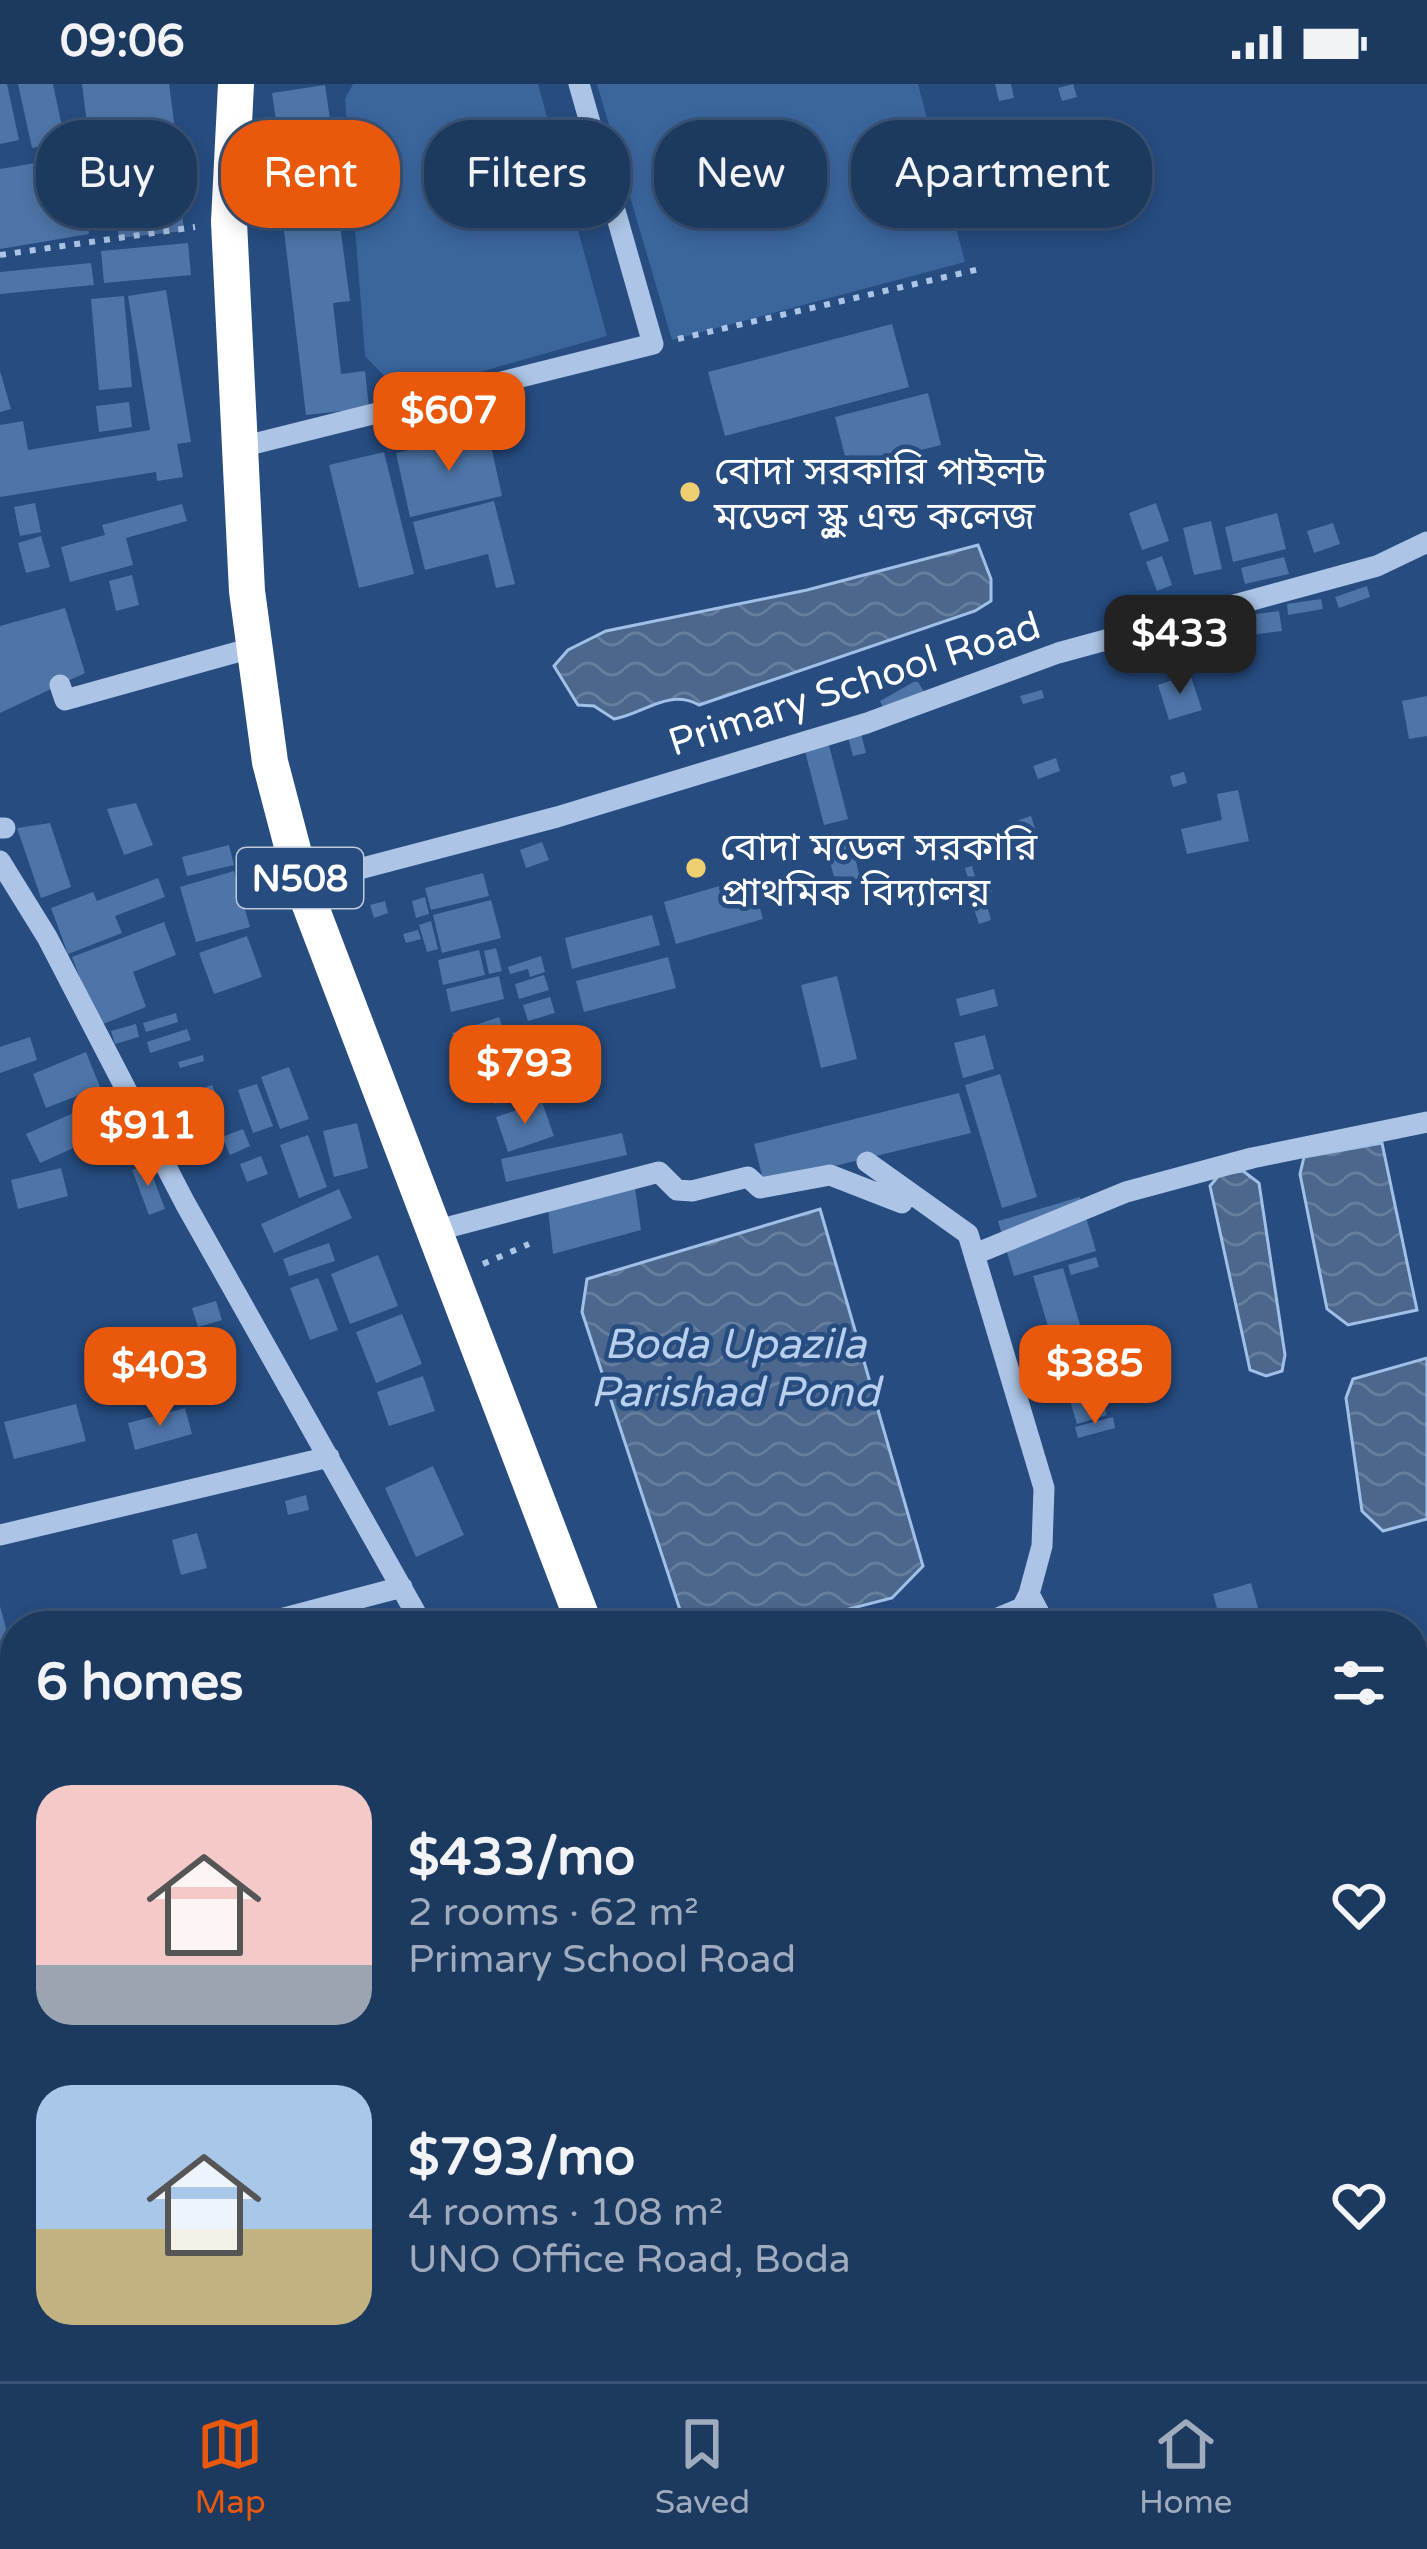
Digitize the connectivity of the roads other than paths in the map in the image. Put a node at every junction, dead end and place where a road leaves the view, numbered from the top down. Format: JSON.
{"nodes":[{"id":1,"x":236,"y":84,"type":"edge"},
{"id":2,"x":579,"y":84,"type":"edge"},
{"id":3,"x":242,"y":448,"type":"junction"},
{"id":4,"x":1427,"y":542,"type":"edge"},
{"id":5,"x":248,"y":649,"type":"dead end"},
{"id":6,"x":60,"y":685,"type":"dead end"},
{"id":7,"x":0,"y":861,"type":"edge"},
{"id":8,"x":302,"y":884,"type":"junction"},
{"id":9,"x":1427,"y":1123,"type":"edge"},
{"id":10,"x":867,"y":1162,"type":"dead end"},
{"id":11,"x":933,"y":1205,"type":"junction"},
{"id":12,"x":434,"y":1231,"type":"junction"},
{"id":13,"x":975,"y":1254,"type":"junction"},
{"id":14,"x":329,"y":1457,"type":"junction"},
{"id":15,"x":0,"y":1535,"type":"edge"},
{"id":16,"x":402,"y":1587,"type":"junction"},
{"id":17,"x":1029,"y":1594,"type":"junction"},
{"id":18,"x":310,"y":1611,"type":"edge"},
{"id":19,"x":415,"y":1611,"type":"edge"},
{"id":20,"x":579,"y":1611,"type":"edge"},
{"id":21,"x":1015,"y":1611,"type":"edge"},
{"id":22,"x":1038,"y":1611,"type":"edge"}],
"edges":[{"from":1,"to":3,"type":"highway","number":"N508"},
{"from":2,"to":3,"type":"street"},
{"from":3,"to":8,"type":"highway","number":"N508"},
{"from":4,"to":8,"type":"street","name":"Primary School Road"},
{"from":5,"to":6,"type":"street"},
{"from":7,"to":14,"type":"street"},
{"from":8,"to":12,"type":"highway","number":"N508"},
{"from":9,"to":13,"type":"street"},
{"from":10,"to":11,"type":"street"},
{"from":11,"to":12,"type":"street"},
{"from":11,"to":13,"type":"street"},
{"from":12,"to":20,"type":"highway","number":"N508"},
{"from":13,"to":17,"type":"street"},
{"from":14,"to":15,"type":"street"},
{"from":14,"to":16,"type":"street"},
{"from":16,"to":18,"type":"street"},
{"from":16,"to":19,"type":"street"},
{"from":17,"to":21,"type":"street"},
{"from":17,"to":22,"type":"street"}]}
